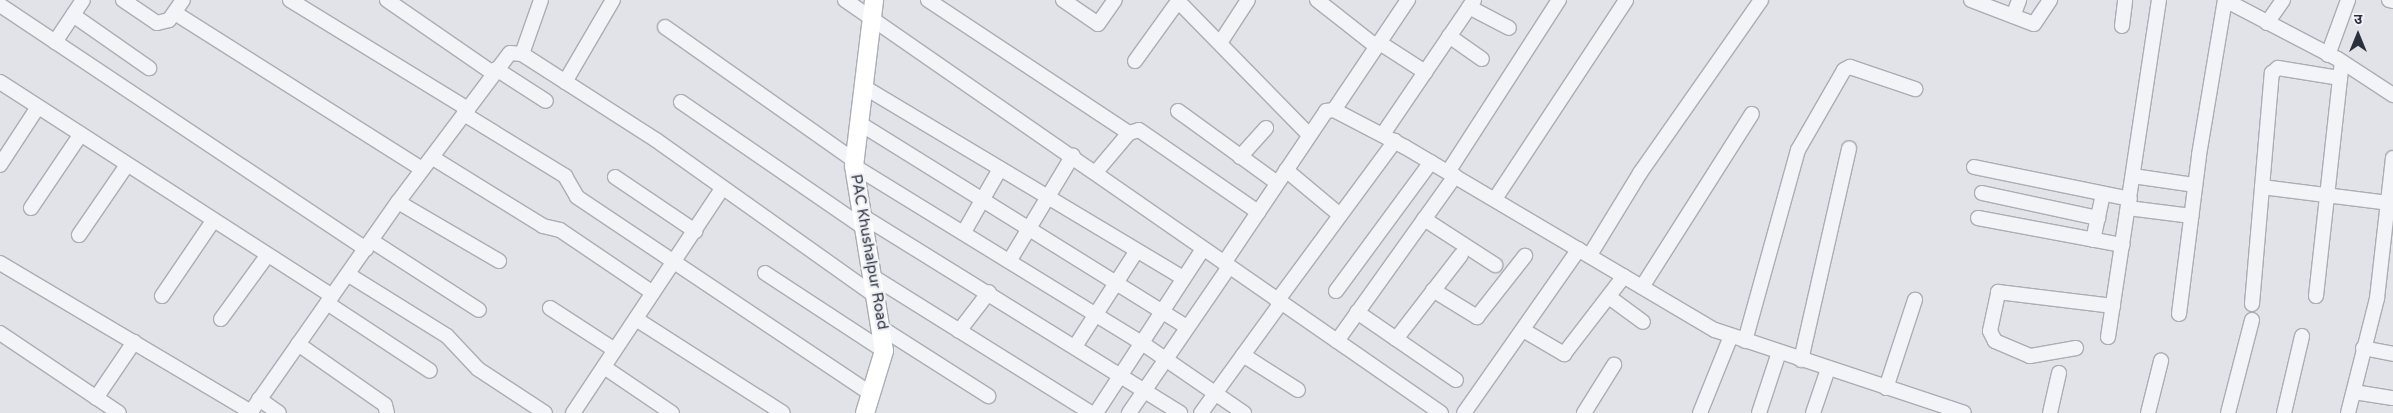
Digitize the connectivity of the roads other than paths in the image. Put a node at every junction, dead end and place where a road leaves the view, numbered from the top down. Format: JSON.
{"nodes":[{"id":1,"x":83,"y":0,"type":"edge"},
{"id":2,"x":123,"y":0,"type":"edge"},
{"id":3,"x":182,"y":0,"type":"edge"},
{"id":4,"x":290,"y":0,"type":"edge"},
{"id":5,"x":387,"y":0,"type":"edge"},
{"id":6,"x":541,"y":0,"type":"edge"},
{"id":7,"x":613,"y":0,"type":"edge"},
{"id":8,"x":845,"y":0,"type":"edge"},
{"id":9,"x":874,"y":0,"type":"edge"},
{"id":10,"x":928,"y":0,"type":"edge"},
{"id":11,"x":1063,"y":0,"type":"edge"},
{"id":12,"x":1115,"y":0,"type":"edge"},
{"id":13,"x":1248,"y":0,"type":"edge"},
{"id":14,"x":1408,"y":0,"type":"edge"},
{"id":15,"x":1558,"y":0,"type":"edge"},
{"id":16,"x":1626,"y":0,"type":"edge"},
{"id":17,"x":1761,"y":0,"type":"edge"},
{"id":18,"x":1971,"y":0,"type":"edge"},
{"id":19,"x":2019,"y":0,"type":"edge"},
{"id":20,"x":2050,"y":0,"type":"edge"},
{"id":21,"x":2125,"y":0,"type":"edge"},
{"id":22,"x":2159,"y":0,"type":"edge"},
{"id":23,"x":2225,"y":0,"type":"edge"},
{"id":24,"x":2283,"y":0,"type":"edge"},
{"id":25,"x":2348,"y":0,"type":"edge"},
{"id":26,"x":1179,"y":1,"type":"edge"},
{"id":27,"x":1324,"y":2,"type":"edge"},
{"id":28,"x":1472,"y":3,"type":"edge"},
{"id":29,"x":0,"y":5,"type":"edge"},
{"id":30,"x":174,"y":13,"type":"junction"},
{"id":31,"x":73,"y":15,"type":"junction"},
{"id":32,"x":2013,"y":16,"type":"junction"},
{"id":33,"x":872,"y":21,"type":"junction"},
{"id":34,"x":2267,"y":23,"type":"junction"},
{"id":35,"x":2122,"y":26,"type":"dead end"},
{"id":36,"x":665,"y":27,"type":"dead end"},
{"id":37,"x":1509,"y":28,"type":"dead end"},
{"id":38,"x":1449,"y":36,"type":"junction"},
{"id":39,"x":55,"y":42,"type":"junction"},
{"id":40,"x":1220,"y":43,"type":"junction"},
{"id":41,"x":1378,"y":45,"type":"junction"},
{"id":42,"x":522,"y":54,"type":"junction"},
{"id":43,"x":2328,"y":55,"type":"junction"},
{"id":44,"x":1482,"y":59,"type":"dead end"},
{"id":45,"x":1135,"y":61,"type":"dead end"},
{"id":46,"x":2342,"y":62,"type":"junction"},
{"id":47,"x":149,"y":68,"type":"dead end"},
{"id":48,"x":495,"y":71,"type":"junction"},
{"id":49,"x":1426,"y":72,"type":"junction"},
{"id":50,"x":2340,"y":78,"type":"junction"},
{"id":51,"x":0,"y":82,"type":"edge"},
{"id":52,"x":565,"y":82,"type":"junction"},
{"id":53,"x":864,"y":87,"type":"junction"},
{"id":54,"x":1915,"y":89,"type":"dead end"},
{"id":55,"x":2393,"y":94,"type":"edge"},
{"id":56,"x":546,"y":101,"type":"dead end"},
{"id":57,"x":681,"y":102,"type":"dead end"},
{"id":58,"x":38,"y":107,"type":"junction"},
{"id":59,"x":1334,"y":110,"type":"junction"},
{"id":60,"x":1178,"y":111,"type":"dead end"},
{"id":61,"x":466,"y":112,"type":"junction"},
{"id":62,"x":1752,"y":114,"type":"dead end"},
{"id":63,"x":859,"y":123,"type":"junction"},
{"id":64,"x":1266,"y":128,"type":"dead end"},
{"id":65,"x":1129,"y":133,"type":"junction"},
{"id":66,"x":80,"y":134,"type":"junction"},
{"id":67,"x":1309,"y":135,"type":"junction"},
{"id":68,"x":1389,"y":138,"type":"junction"},
{"id":69,"x":1849,"y":148,"type":"dead end"},
{"id":70,"x":1073,"y":155,"type":"junction"},
{"id":71,"x":1240,"y":156,"type":"junction"},
{"id":72,"x":433,"y":158,"type":"junction"},
{"id":73,"x":2393,"y":158,"type":"edge"},
{"id":74,"x":1431,"y":162,"type":"junction"},
{"id":75,"x":854,"y":164,"type":"junction"},
{"id":76,"x":0,"y":165,"type":"edge"},
{"id":77,"x":127,"y":165,"type":"junction"},
{"id":78,"x":1974,"y":167,"type":"dead end"},
{"id":79,"x":422,"y":170,"type":"junction"},
{"id":80,"x":1000,"y":170,"type":"junction"},
{"id":81,"x":1286,"y":170,"type":"junction"},
{"id":82,"x":1096,"y":172,"type":"junction"},
{"id":83,"x":1452,"y":174,"type":"junction"},
{"id":84,"x":2133,"y":176,"type":"junction"},
{"id":85,"x":615,"y":177,"type":"dead end"},
{"id":86,"x":1277,"y":183,"type":"junction"},
{"id":87,"x":2195,"y":185,"type":"junction"},
{"id":88,"x":2262,"y":187,"type":"junction"},
{"id":89,"x":721,"y":190,"type":"junction"},
{"id":90,"x":1982,"y":193,"type":"dead end"},
{"id":91,"x":2103,"y":194,"type":"junction"},
{"id":92,"x":2327,"y":195,"type":"junction"},
{"id":93,"x":1047,"y":198,"type":"junction"},
{"id":94,"x":1495,"y":199,"type":"junction"},
{"id":95,"x":982,"y":200,"type":"junction"},
{"id":96,"x":398,"y":202,"type":"junction"},
{"id":97,"x":2388,"y":203,"type":"junction"},
{"id":98,"x":2129,"y":204,"type":"junction"},
{"id":99,"x":31,"y":208,"type":"dead end"},
{"id":100,"x":1258,"y":212,"type":"junction"},
{"id":101,"x":1340,"y":215,"type":"junction"},
{"id":102,"x":2191,"y":216,"type":"junction"},
{"id":103,"x":1978,"y":218,"type":"dead end"},
{"id":104,"x":2098,"y":218,"type":"junction"},
{"id":105,"x":1424,"y":219,"type":"junction"},
{"id":106,"x":213,"y":221,"type":"junction"},
{"id":107,"x":865,"y":223,"type":"junction"},
{"id":108,"x":1028,"y":229,"type":"junction"},
{"id":109,"x":695,"y":231,"type":"junction"},
{"id":110,"x":964,"y":232,"type":"junction"},
{"id":111,"x":79,"y":235,"type":"dead end"},
{"id":112,"x":2093,"y":240,"type":"junction"},
{"id":113,"x":369,"y":245,"type":"junction"},
{"id":114,"x":2122,"y":246,"type":"junction"},
{"id":115,"x":1203,"y":249,"type":"junction"},
{"id":116,"x":1136,"y":252,"type":"junction"},
{"id":117,"x":1585,"y":252,"type":"junction"},
{"id":118,"x":1461,"y":255,"type":"dead end"},
{"id":119,"x":267,"y":256,"type":"junction"},
{"id":120,"x":1525,"y":256,"type":"dead end"},
{"id":121,"x":1010,"y":260,"type":"junction"},
{"id":122,"x":499,"y":261,"type":"dead end"},
{"id":123,"x":674,"y":262,"type":"junction"},
{"id":124,"x":0,"y":263,"type":"edge"},
{"id":125,"x":1226,"y":265,"type":"junction"},
{"id":126,"x":1495,"y":265,"type":"dead end"},
{"id":127,"x":765,"y":273,"type":"dead end"},
{"id":128,"x":349,"y":275,"type":"junction"},
{"id":129,"x":1624,"y":276,"type":"junction"},
{"id":130,"x":875,"y":278,"type":"junction"},
{"id":131,"x":1183,"y":278,"type":"junction"},
{"id":132,"x":1117,"y":284,"type":"junction"},
{"id":133,"x":1642,"y":287,"type":"junction"},
{"id":134,"x":1433,"y":290,"type":"junction"},
{"id":135,"x":1336,"y":291,"type":"dead end"},
{"id":136,"x":989,"y":292,"type":"junction"},
{"id":137,"x":653,"y":293,"type":"junction"},
{"id":138,"x":162,"y":296,"type":"dead end"},
{"id":139,"x":2316,"y":296,"type":"dead end"},
{"id":140,"x":1609,"y":297,"type":"junction"},
{"id":141,"x":878,"y":298,"type":"junction"},
{"id":142,"x":330,"y":299,"type":"junction"},
{"id":143,"x":1915,"y":300,"type":"dead end"},
{"id":144,"x":1279,"y":302,"type":"junction"},
{"id":145,"x":2252,"y":304,"type":"dead end"},
{"id":146,"x":2113,"y":306,"type":"junction"},
{"id":147,"x":550,"y":308,"type":"dead end"},
{"id":148,"x":478,"y":310,"type":"dead end"},
{"id":149,"x":1162,"y":312,"type":"junction"},
{"id":150,"x":1357,"y":312,"type":"junction"},
{"id":151,"x":2179,"y":314,"type":"dead end"},
{"id":152,"x":1097,"y":315,"type":"junction"},
{"id":153,"x":221,"y":319,"type":"dead end"},
{"id":154,"x":636,"y":319,"type":"junction"},
{"id":155,"x":2252,"y":320,"type":"dead end"},
{"id":156,"x":1643,"y":322,"type":"dead end"},
{"id":157,"x":1185,"y":326,"type":"junction"},
{"id":158,"x":883,"y":329,"type":"junction"},
{"id":159,"x":1523,"y":330,"type":"junction"},
{"id":160,"x":959,"y":332,"type":"junction"},
{"id":161,"x":0,"y":333,"type":"edge"},
{"id":162,"x":1730,"y":336,"type":"junction"},
{"id":163,"x":2302,"y":336,"type":"dead end"},
{"id":164,"x":2108,"y":337,"type":"dead end"},
{"id":165,"x":1396,"y":339,"type":"junction"},
{"id":166,"x":1337,"y":341,"type":"junction"},
{"id":167,"x":1745,"y":341,"type":"junction"},
{"id":168,"x":134,"y":342,"type":"junction"},
{"id":169,"x":1142,"y":343,"type":"junction"},
{"id":170,"x":298,"y":344,"type":"junction"},
{"id":171,"x":1076,"y":345,"type":"junction"},
{"id":172,"x":2076,"y":348,"type":"dead end"},
{"id":173,"x":2364,"y":348,"type":"junction"},
{"id":174,"x":615,"y":350,"type":"junction"},
{"id":175,"x":884,"y":351,"type":"junction"},
{"id":176,"x":1780,"y":352,"type":"junction"},
{"id":177,"x":2393,"y":354,"type":"edge"},
{"id":178,"x":1243,"y":355,"type":"junction"},
{"id":179,"x":1163,"y":356,"type":"junction"},
{"id":180,"x":1800,"y":360,"type":"junction"},
{"id":181,"x":2161,"y":361,"type":"dead end"},
{"id":182,"x":1614,"y":365,"type":"dead end"},
{"id":183,"x":604,"y":367,"type":"junction"},
{"id":184,"x":1828,"y":369,"type":"junction"},
{"id":185,"x":430,"y":371,"type":"dead end"},
{"id":186,"x":1121,"y":373,"type":"junction"},
{"id":187,"x":2059,"y":373,"type":"dead end"},
{"id":188,"x":1456,"y":380,"type":"dead end"},
{"id":189,"x":1144,"y":388,"type":"junction"},
{"id":190,"x":1886,"y":388,"type":"junction"},
{"id":191,"x":1298,"y":390,"type":"dead end"},
{"id":192,"x":2354,"y":392,"type":"junction"},
{"id":193,"x":1215,"y":393,"type":"junction"},
{"id":194,"x":871,"y":394,"type":"junction"},
{"id":195,"x":988,"y":396,"type":"dead end"},
{"id":196,"x":96,"y":398,"type":"junction"},
{"id":197,"x":2393,"y":398,"type":"edge"},
{"id":198,"x":259,"y":400,"type":"junction"},
{"id":199,"x":250,"y":412,"type":"edge"},
{"id":200,"x":1958,"y":412,"type":"edge"},
{"id":201,"x":119,"y":413,"type":"edge"},
{"id":202,"x":279,"y":413,"type":"edge"},
{"id":203,"x":387,"y":413,"type":"edge"},
{"id":204,"x":545,"y":413,"type":"edge"},
{"id":205,"x":572,"y":413,"type":"edge"},
{"id":206,"x":672,"y":413,"type":"edge"},
{"id":207,"x":783,"y":413,"type":"edge"},
{"id":208,"x":865,"y":413,"type":"edge"},
{"id":209,"x":1092,"y":413,"type":"edge"},
{"id":210,"x":1096,"y":413,"type":"edge"},
{"id":211,"x":1129,"y":413,"type":"edge"},
{"id":212,"x":1180,"y":413,"type":"edge"},
{"id":213,"x":1201,"y":413,"type":"edge"},
{"id":214,"x":1244,"y":413,"type":"edge"},
{"id":215,"x":1441,"y":413,"type":"edge"},
{"id":216,"x":1464,"y":413,"type":"edge"},
{"id":217,"x":1584,"y":413,"type":"edge"},
{"id":218,"x":1700,"y":413,"type":"edge"},
{"id":219,"x":1759,"y":413,"type":"edge"},
{"id":220,"x":1813,"y":413,"type":"edge"},
{"id":221,"x":2050,"y":413,"type":"edge"},
{"id":222,"x":2148,"y":413,"type":"edge"},
{"id":223,"x":2228,"y":413,"type":"edge"},
{"id":224,"x":2284,"y":413,"type":"edge"},
{"id":225,"x":2348,"y":413,"type":"edge"}],
"edges":[{"from":1,"to":31,"type":"street"},
{"from":2,"to":30,"type":"street"},
{"from":3,"to":30,"type":"street"},
{"from":4,"to":61,"type":"street"},
{"from":5,"to":48,"type":"street"},
{"from":6,"to":42,"type":"street"},
{"from":7,"to":52,"type":"street"},
{"from":8,"to":33,"type":"street"},
{"from":9,"to":33,"type":"main road","name":"PAC Khushalpur Road"},
{"from":10,"to":65,"type":"street"},
{"from":11,"to":12,"type":"street"},
{"from":13,"to":40,"type":"street"},
{"from":14,"to":41,"type":"street"},
{"from":15,"to":83,"type":"street"},
{"from":16,"to":94,"type":"street"},
{"from":17,"to":117,"type":"street"},
{"from":18,"to":32,"type":"street"},
{"from":19,"to":32,"type":"street"},
{"from":20,"to":32,"type":"street"},
{"from":21,"to":35,"type":"street"},
{"from":22,"to":84,"type":"street"},
{"from":23,"to":34,"type":"street"},
{"from":23,"to":87,"type":"street"},
{"from":24,"to":34,"type":"street"},
{"from":25,"to":43,"type":"street"},
{"from":26,"to":40,"type":"street"},
{"from":26,"to":45,"type":"street"},
{"from":27,"to":41,"type":"street"},
{"from":28,"to":37,"type":"street"},
{"from":28,"to":38,"type":"street"},
{"from":29,"to":39,"type":"street"},
{"from":30,"to":79,"type":"street"},
{"from":31,"to":39,"type":"street"},
{"from":31,"to":47,"type":"street"},
{"from":33,"to":53,"type":"main road","name":"PAC Khushalpur Road"},
{"from":33,"to":70,"type":"street"},
{"from":34,"to":43,"type":"street"},
{"from":36,"to":75,"type":"street"},
{"from":38,"to":44,"type":"street"},
{"from":38,"to":49,"type":"street"},
{"from":39,"to":113,"type":"street"},
{"from":40,"to":67,"type":"street"},
{"from":41,"to":49,"type":"street"},
{"from":41,"to":59,"type":"street"},
{"from":42,"to":48,"type":"street"},
{"from":42,"to":52,"type":"street"},
{"from":43,"to":46,"type":"street"},
{"from":46,"to":50,"type":"street"},
{"from":46,"to":55,"type":"street"},
{"from":48,"to":56,"type":"street"},
{"from":48,"to":61,"type":"street"},
{"from":49,"to":68,"type":"street"},
{"from":50,"to":88,"type":"street"},
{"from":50,"to":92,"type":"street"},
{"from":51,"to":58,"type":"street"},
{"from":52,"to":89,"type":"street"},
{"from":53,"to":63,"type":"main road","name":"PAC Khushalpur Road"},
{"from":53,"to":80,"type":"street"},
{"from":54,"to":167,"type":"street"},
{"from":57,"to":107,"type":"street"},
{"from":58,"to":66,"type":"street"},
{"from":58,"to":76,"type":"street"},
{"from":59,"to":67,"type":"street"},
{"from":59,"to":68,"type":"street"},
{"from":60,"to":71,"type":"street"},
{"from":61,"to":72,"type":"street"},
{"from":61,"to":123,"type":"street"},
{"from":62,"to":133,"type":"street"},
{"from":63,"to":75,"type":"main road","name":"PAC Khushalpur Road"},
{"from":63,"to":95,"type":"street"},
{"from":64,"to":71,"type":"street"},
{"from":65,"to":82,"type":"street"},
{"from":65,"to":100,"type":"street"},
{"from":66,"to":77,"type":"street"},
{"from":66,"to":99,"type":"street"},
{"from":67,"to":81,"type":"street"},
{"from":68,"to":74,"type":"street"},
{"from":68,"to":101,"type":"street"},
{"from":69,"to":180,"type":"street"},
{"from":70,"to":82,"type":"street"},
{"from":70,"to":93,"type":"street"},
{"from":71,"to":86,"type":"street"},
{"from":72,"to":79,"type":"street"},
{"from":72,"to":137,"type":"street"},
{"from":73,"to":97,"type":"street"},
{"from":74,"to":83,"type":"street"},
{"from":74,"to":135,"type":"street"},
{"from":75,"to":107,"type":"main road","name":"PAC Khushalpur Road"},
{"from":75,"to":110,"type":"street"},
{"from":77,"to":106,"type":"street"},
{"from":77,"to":111,"type":"street"},
{"from":78,"to":91,"type":"street"},
{"from":79,"to":96,"type":"street"},
{"from":80,"to":93,"type":"street"},
{"from":80,"to":95,"type":"street"},
{"from":81,"to":86,"type":"street"},
{"from":81,"to":101,"type":"street"},
{"from":82,"to":115,"type":"street"},
{"from":83,"to":94,"type":"street"},
{"from":83,"to":105,"type":"street"},
{"from":84,"to":87,"type":"street"},
{"from":84,"to":98,"type":"street"},
{"from":85,"to":109,"type":"street"},
{"from":86,"to":100,"type":"street"},
{"from":87,"to":102,"type":"street"},
{"from":88,"to":92,"type":"street"},
{"from":88,"to":145,"type":"street"},
{"from":89,"to":109,"type":"street"},
{"from":89,"to":141,"type":"street"},
{"from":90,"to":104,"type":"street"},
{"from":91,"to":98,"type":"street"},
{"from":91,"to":104,"type":"street"},
{"from":92,"to":97,"type":"street"},
{"from":92,"to":139,"type":"street"},
{"from":93,"to":108,"type":"street"},
{"from":93,"to":116,"type":"street"},
{"from":94,"to":117,"type":"street"},
{"from":95,"to":108,"type":"street"},
{"from":95,"to":110,"type":"street"},
{"from":96,"to":113,"type":"street"},
{"from":96,"to":122,"type":"street"},
{"from":97,"to":173,"type":"street"},
{"from":98,"to":102,"type":"street"},
{"from":98,"to":114,"type":"street"},
{"from":100,"to":125,"type":"street"},
{"from":101,"to":144,"type":"street"},
{"from":102,"to":151,"type":"street"},
{"from":103,"to":112,"type":"street"},
{"from":104,"to":112,"type":"street"},
{"from":105,"to":126,"type":"street"},
{"from":105,"to":150,"type":"street"},
{"from":106,"to":119,"type":"street"},
{"from":106,"to":138,"type":"street"},
{"from":107,"to":130,"type":"main road","name":"PAC Khushalpur Road"},
{"from":107,"to":136,"type":"street"},
{"from":108,"to":121,"type":"street"},
{"from":108,"to":132,"type":"street"},
{"from":109,"to":123,"type":"street"},
{"from":110,"to":121,"type":"street"},
{"from":112,"to":114,"type":"street"},
{"from":113,"to":128,"type":"street"},
{"from":113,"to":148,"type":"street"},
{"from":114,"to":146,"type":"street"},
{"from":115,"to":125,"type":"street"},
{"from":115,"to":131,"type":"street"},
{"from":116,"to":131,"type":"street"},
{"from":116,"to":132,"type":"street"},
{"from":117,"to":129,"type":"street"},
{"from":117,"to":159,"type":"street"},
{"from":118,"to":134,"type":"street"},
{"from":119,"to":142,"type":"street"},
{"from":119,"to":153,"type":"street"},
{"from":120,"to":134,"type":"street"},
{"from":121,"to":152,"type":"street"},
{"from":123,"to":137,"type":"street"},
{"from":123,"to":194,"type":"street"},
{"from":124,"to":168,"type":"street"},
{"from":125,"to":144,"type":"street"},
{"from":125,"to":157,"type":"street"},
{"from":127,"to":175,"type":"street"},
{"from":128,"to":142,"type":"street"},
{"from":128,"to":204,"type":"street"},
{"from":129,"to":133,"type":"street"},
{"from":129,"to":140,"type":"street"},
{"from":130,"to":141,"type":"main road","name":"PAC Khushalpur Road"},
{"from":130,"to":160,"type":"street"},
{"from":131,"to":149,"type":"street"},
{"from":132,"to":149,"type":"street"},
{"from":132,"to":152,"type":"street"},
{"from":133,"to":162,"type":"street"},
{"from":134,"to":165,"type":"street"},
{"from":136,"to":160,"type":"street"},
{"from":136,"to":171,"type":"street"},
{"from":137,"to":154,"type":"street"},
{"from":140,"to":156,"type":"street"},
{"from":140,"to":159,"type":"street"},
{"from":141,"to":158,"type":"main road","name":"PAC Khushalpur Road"},
{"from":142,"to":170,"type":"street"},
{"from":142,"to":185,"type":"street"},
{"from":143,"to":190,"type":"street"},
{"from":144,"to":166,"type":"street"},
{"from":144,"to":178,"type":"street"},
{"from":146,"to":164,"type":"street"},
{"from":146,"to":172,"type":"street"},
{"from":147,"to":174,"type":"street"},
{"from":149,"to":157,"type":"street"},
{"from":149,"to":169,"type":"street"},
{"from":150,"to":165,"type":"street"},
{"from":150,"to":166,"type":"street"},
{"from":152,"to":169,"type":"street"},
{"from":152,"to":171,"type":"street"},
{"from":154,"to":174,"type":"street"},
{"from":154,"to":207,"type":"street"},
{"from":155,"to":223,"type":"street"},
{"from":157,"to":179,"type":"street"},
{"from":158,"to":175,"type":"main road","name":"PAC Khushalpur Road"},
{"from":158,"to":195,"type":"street"},
{"from":159,"to":216,"type":"street"},
{"from":160,"to":209,"type":"street"},
{"from":161,"to":196,"type":"street"},
{"from":162,"to":167,"type":"street"},
{"from":162,"to":218,"type":"street"},
{"from":163,"to":224,"type":"street"},
{"from":165,"to":188,"type":"street"},
{"from":166,"to":215,"type":"street"},
{"from":167,"to":176,"type":"street"},
{"from":168,"to":196,"type":"street"},
{"from":168,"to":199,"type":"street"},
{"from":169,"to":179,"type":"street"},
{"from":169,"to":186,"type":"street"},
{"from":170,"to":198,"type":"street"},
{"from":170,"to":203,"type":"street"},
{"from":171,"to":186,"type":"street"},
{"from":173,"to":177,"type":"street"},
{"from":173,"to":192,"type":"street"},
{"from":174,"to":183,"type":"street"},
{"from":175,"to":194,"type":"main road","name":"PAC Khushalpur Road"},
{"from":176,"to":180,"type":"street"},
{"from":176,"to":219,"type":"street"},
{"from":178,"to":191,"type":"street"},
{"from":178,"to":193,"type":"street"},
{"from":179,"to":189,"type":"street"},
{"from":179,"to":193,"type":"street"},
{"from":180,"to":184,"type":"street"},
{"from":181,"to":222,"type":"street"},
{"from":182,"to":217,"type":"street"},
{"from":183,"to":205,"type":"street"},
{"from":183,"to":206,"type":"street"},
{"from":184,"to":190,"type":"street"},
{"from":184,"to":220,"type":"street"},
{"from":186,"to":189,"type":"street"},
{"from":186,"to":210,"type":"street"},
{"from":187,"to":221,"type":"street"},
{"from":189,"to":211,"type":"street"},
{"from":189,"to":212,"type":"street"},
{"from":190,"to":200,"type":"street"},
{"from":192,"to":197,"type":"street"},
{"from":192,"to":225,"type":"street"},
{"from":193,"to":213,"type":"street"},
{"from":193,"to":214,"type":"street"},
{"from":194,"to":208,"type":"main road","name":"PAC Khushalpur Road"},
{"from":196,"to":201,"type":"street"},
{"from":198,"to":199,"type":"street"},
{"from":198,"to":202,"type":"street"}]}
